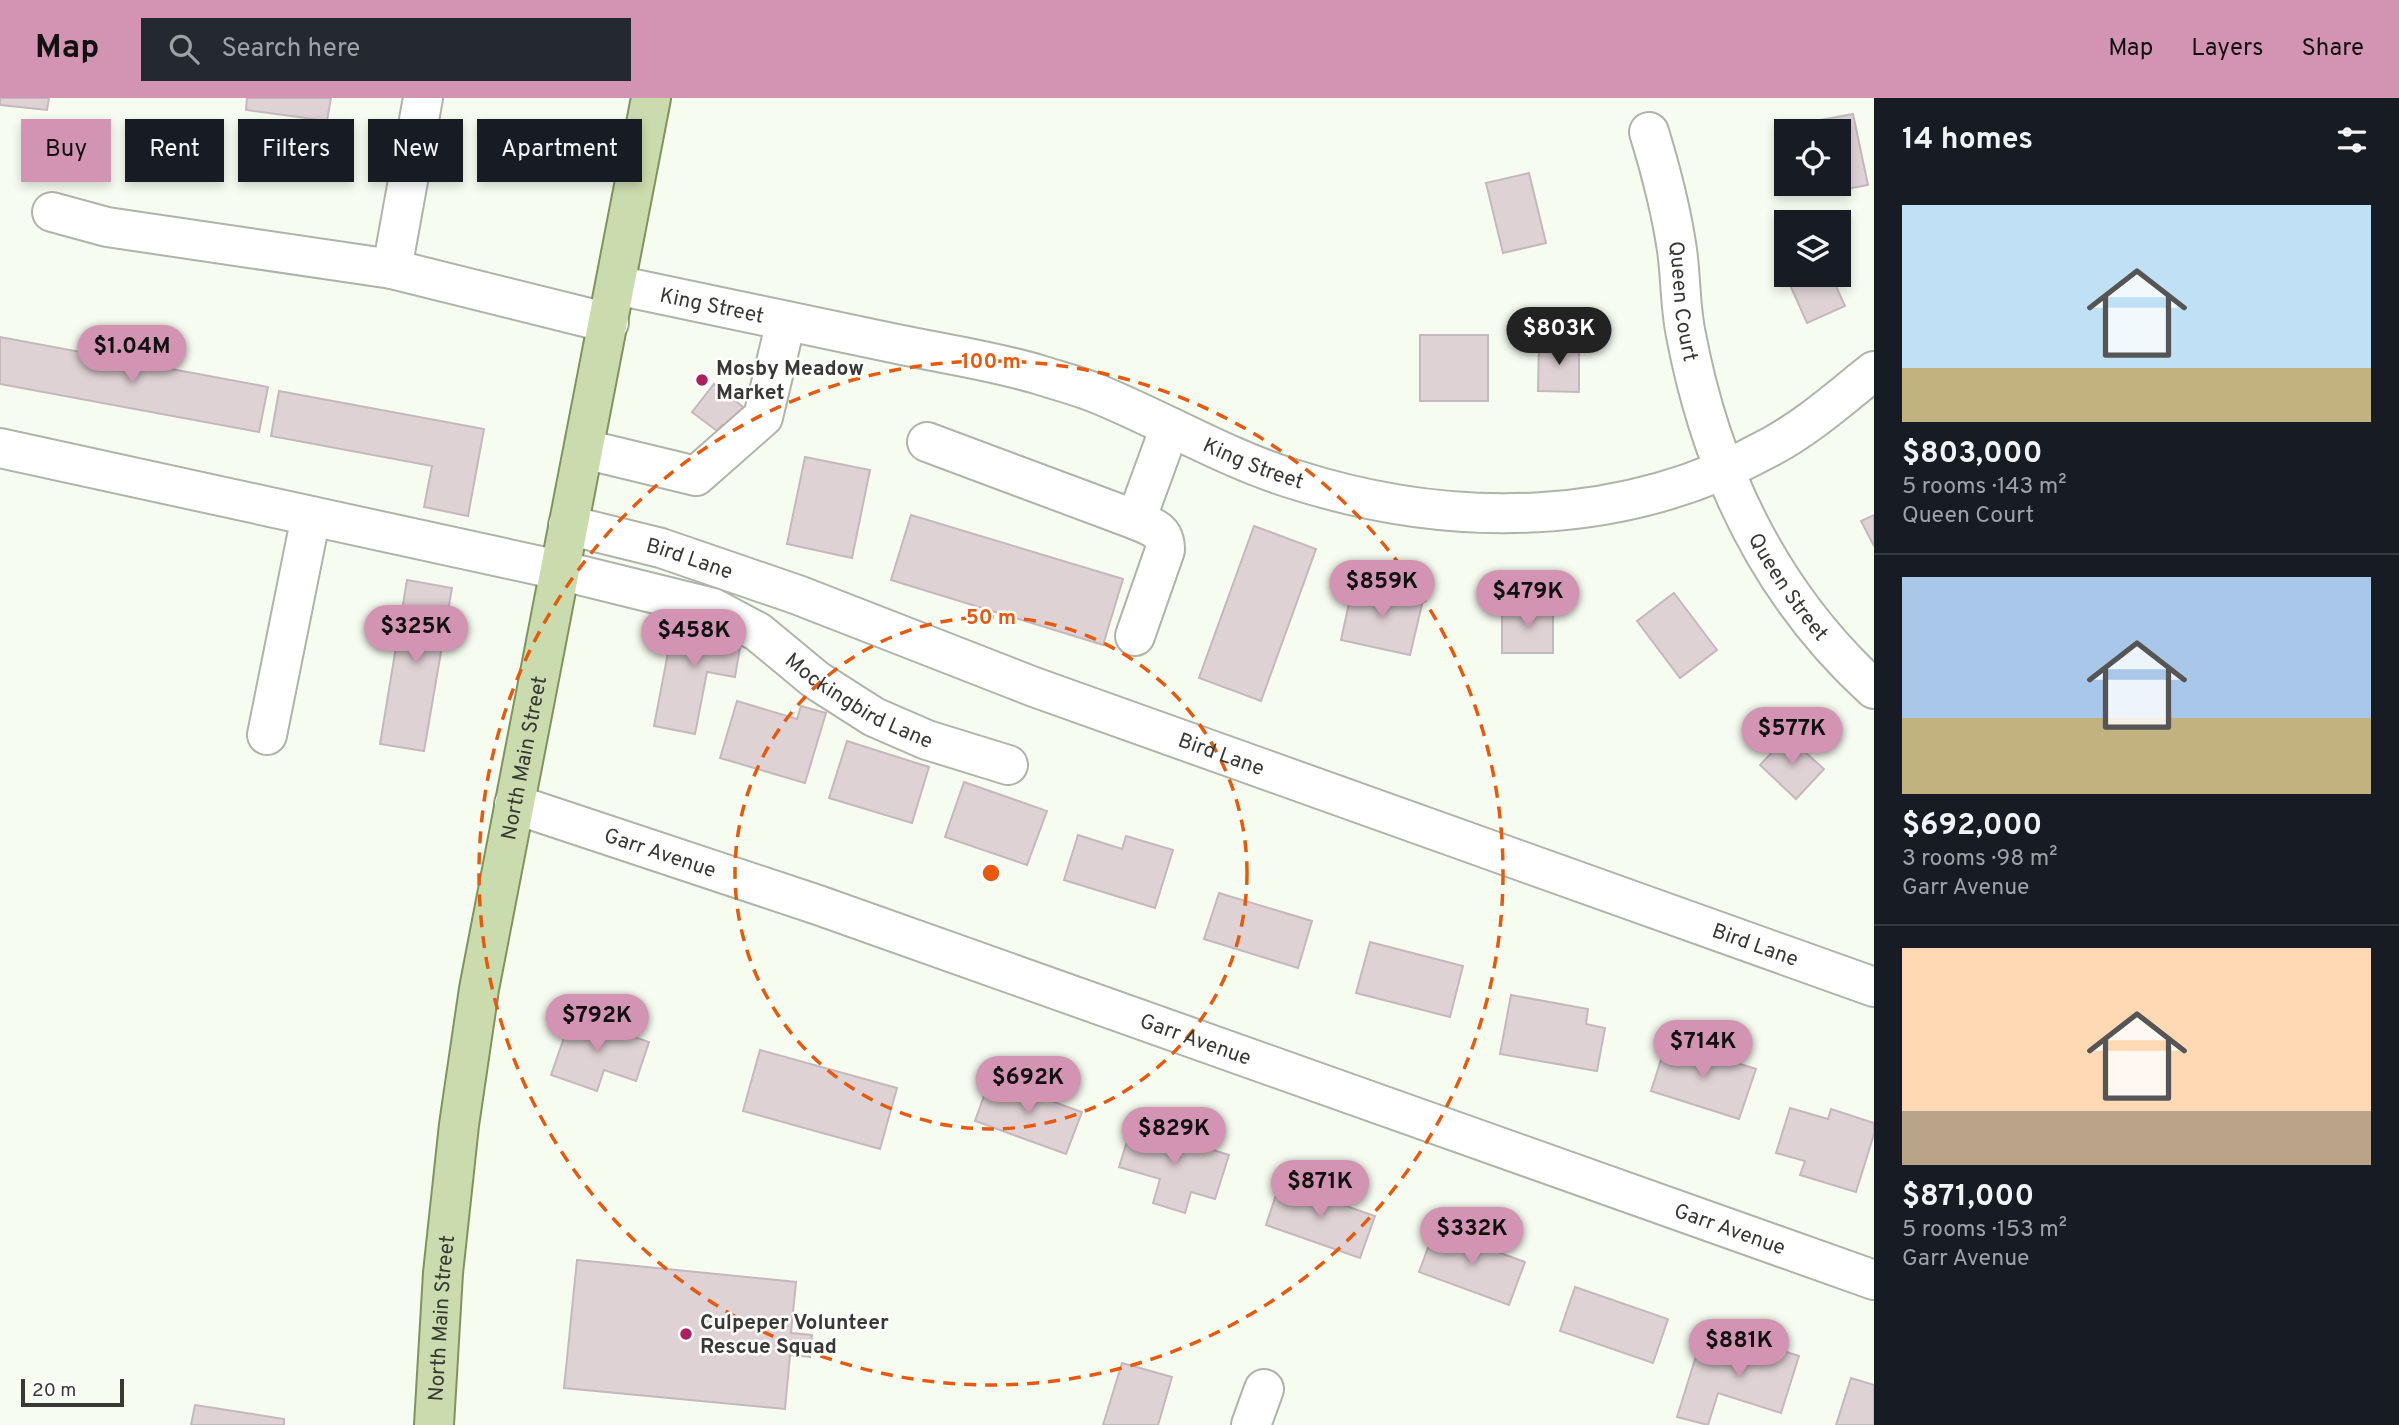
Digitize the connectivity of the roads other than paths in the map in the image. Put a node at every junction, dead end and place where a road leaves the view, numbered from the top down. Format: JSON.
{"nodes":[{"id":1,"x":423,"y":98,"type":"edge"},
{"id":2,"x":650,"y":98,"type":"edge"},
{"id":3,"x":1649,"y":132,"type":"dead end"},
{"id":4,"x":52,"y":212,"type":"dead end"},
{"id":5,"x":392,"y":269,"type":"junction"},
{"id":6,"x":616,"y":285,"type":"junction"},
{"id":7,"x":786,"y":321,"type":"junction"},
{"id":8,"x":609,"y":323,"type":"junction"},
{"id":9,"x":1874,"y":371,"type":"edge"},
{"id":10,"x":1170,"y":428,"type":"junction"},
{"id":11,"x":927,"y":442,"type":"dead end"},
{"id":12,"x":0,"y":448,"type":"edge"},
{"id":13,"x":584,"y":449,"type":"junction"},
{"id":14,"x":1724,"y":471,"type":"junction"},
{"id":15,"x":311,"y":516,"type":"junction"},
{"id":16,"x":1136,"y":520,"type":"junction"},
{"id":17,"x":568,"y":525,"type":"junction"},
{"id":18,"x":559,"y":570,"type":"junction"},
{"id":19,"x":1135,"y":636,"type":"dead end"},
{"id":20,"x":1874,"y":689,"type":"edge"},
{"id":21,"x":267,"y":735,"type":"dead end"},
{"id":22,"x":1008,"y":765,"type":"dead end"},
{"id":23,"x":514,"y":804,"type":"junction"},
{"id":24,"x":1874,"y":987,"type":"edge"},
{"id":25,"x":1874,"y":1280,"type":"edge"},
{"id":26,"x":1264,"y":1389,"type":"dead end"},
{"id":27,"x":434,"y":1425,"type":"edge"},
{"id":28,"x":1251,"y":1425,"type":"edge"}],
"edges":[{"from":1,"to":5,"type":"street"},
{"from":2,"to":6,"type":"main road","name":"North Main Street"},
{"from":3,"to":14,"type":"street","name":"Queen Court"},
{"from":4,"to":5,"type":"street"},
{"from":5,"to":8,"type":"street"},
{"from":6,"to":7,"type":"street","name":"King Street"},
{"from":6,"to":8,"type":"main road","name":"North Main Street"},
{"from":7,"to":10,"type":"street","name":"King Street"},
{"from":7,"to":13,"type":"street"},
{"from":8,"to":13,"type":"main road","name":"North Main Street"},
{"from":9,"to":14,"type":"street","name":"King Street"},
{"from":10,"to":14,"type":"street","name":"King Street"},
{"from":10,"to":16,"type":"street"},
{"from":11,"to":16,"type":"street"},
{"from":12,"to":15,"type":"street","name":"Mockingbird Lane"},
{"from":13,"to":17,"type":"main road","name":"North Main Street"},
{"from":14,"to":20,"type":"street","name":"Queen Street"},
{"from":15,"to":18,"type":"street","name":"Mockingbird Lane"},
{"from":15,"to":21,"type":"street"},
{"from":16,"to":19,"type":"street"},
{"from":17,"to":18,"type":"main road","name":"North Main Street"},
{"from":17,"to":24,"type":"street","name":"Bird Lane"},
{"from":18,"to":22,"type":"street","name":"Mockingbird Lane"},
{"from":18,"to":23,"type":"main road","name":"North Main Street"},
{"from":23,"to":25,"type":"street","name":"Garr Avenue"},
{"from":23,"to":27,"type":"main road","name":"North Main Street"},
{"from":26,"to":28,"type":"street"}]}
